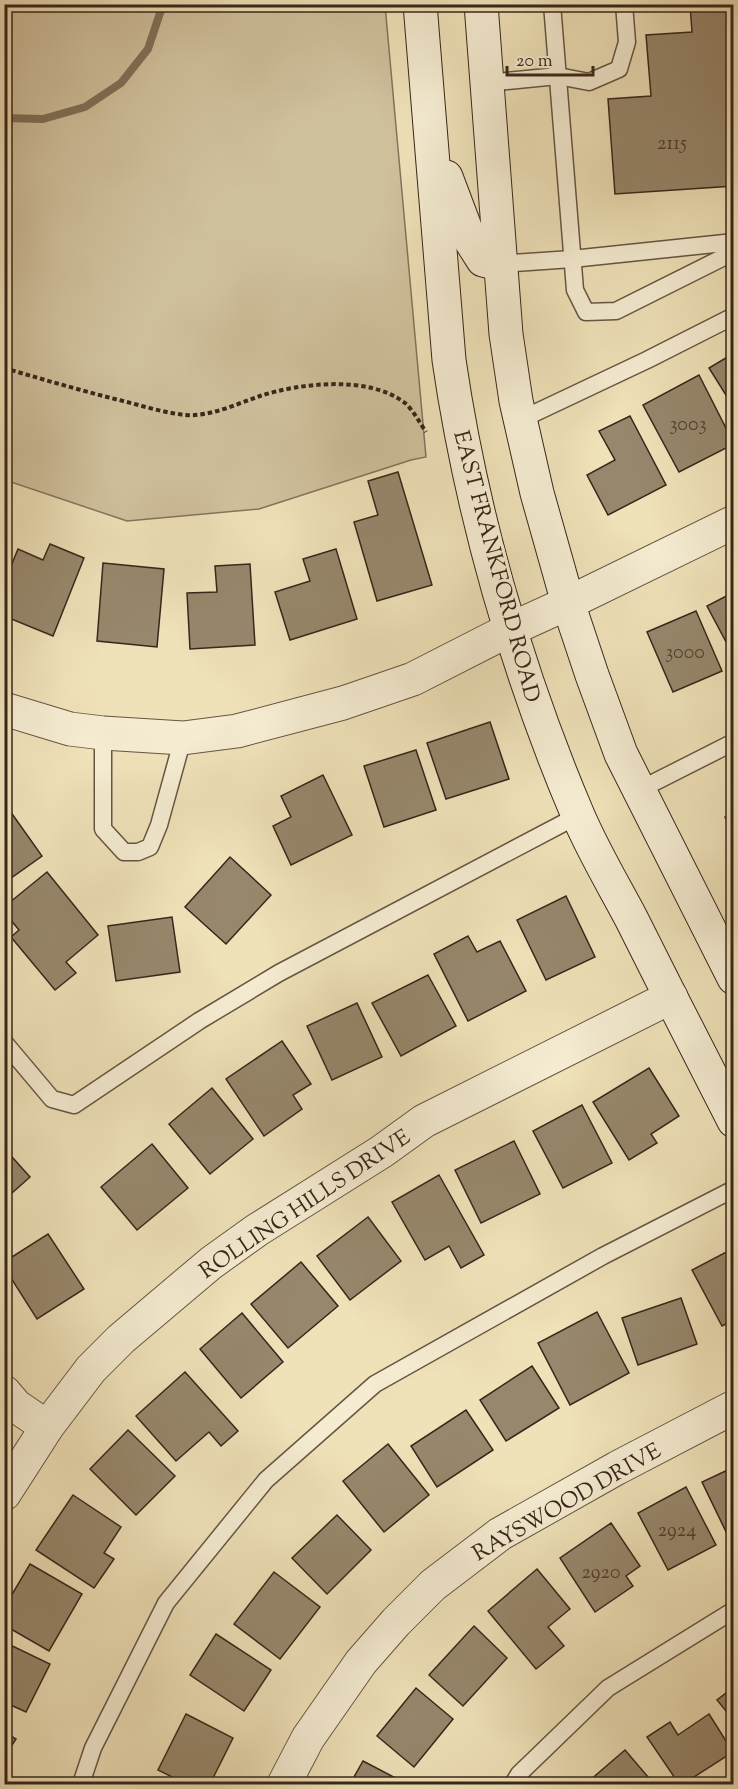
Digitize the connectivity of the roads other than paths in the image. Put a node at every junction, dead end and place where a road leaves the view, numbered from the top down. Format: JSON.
{"nodes":[{"id":1,"x":420,"y":4,"type":"edge"},
{"id":2,"x":481,"y":4,"type":"edge"},
{"id":3,"x":552,"y":4,"type":"edge"},
{"id":4,"x":624,"y":4,"type":"edge"},
{"id":5,"x":558,"y":76,"type":"junction"},
{"id":6,"x":486,"y":83,"type":"junction"},
{"id":7,"x":431,"y":130,"type":"junction"},
{"id":8,"x":734,"y":242,"type":"edge"},
{"id":9,"x":734,"y":252,"type":"edge"},
{"id":10,"x":572,"y":259,"type":"junction"},
{"id":11,"x":499,"y":264,"type":"junction"},
{"id":12,"x":734,"y":316,"type":"edge"},
{"id":13,"x":520,"y":420,"type":"junction"},
{"id":14,"x":734,"y":522,"type":"edge"},
{"id":15,"x":568,"y":603,"type":"junction"},
{"id":16,"x":511,"y":629,"type":"junction"},
{"id":17,"x":4,"y":710,"type":"edge"},
{"id":18,"x":103,"y":733,"type":"junction"},
{"id":19,"x":183,"y":738,"type":"junction"},
{"id":20,"x":734,"y":741,"type":"edge"},
{"id":21,"x":639,"y":790,"type":"junction"},
{"id":22,"x":578,"y":816,"type":"junction"},
{"id":23,"x":732,"y":972,"type":"edge"},
{"id":24,"x":671,"y":997,"type":"junction"},
{"id":25,"x":4,"y":1042,"type":"edge"},
{"id":26,"x":734,"y":1121,"type":"edge"},
{"id":27,"x":734,"y":1189,"type":"edge"},
{"id":28,"x":4,"y":1392,"type":"edge"},
{"id":29,"x":734,"y":1407,"type":"edge"},
{"id":30,"x":47,"y":1427,"type":"junction"},
{"id":31,"x":4,"y":1494,"type":"edge"},
{"id":32,"x":734,"y":1610,"type":"edge"},
{"id":33,"x":81,"y":1785,"type":"edge"},
{"id":34,"x":284,"y":1785,"type":"edge"},
{"id":35,"x":513,"y":1785,"type":"edge"}],
"edges":[{"from":1,"to":7,"type":"main road","name":"EAST FRANKFORD ROAD"},
{"from":2,"to":6,"type":"main road"},
{"from":3,"to":5,"type":"lane"},
{"from":4,"to":5,"type":"lane"},
{"from":5,"to":6,"type":"lane"},
{"from":5,"to":10,"type":"lane"},
{"from":6,"to":11,"type":"main road"},
{"from":7,"to":11,"type":"main road"},
{"from":7,"to":16,"type":"main road","name":"EAST FRANKFORD ROAD"},
{"from":8,"to":10,"type":"lane"},
{"from":9,"to":10,"type":"lane"},
{"from":10,"to":11,"type":"lane"},
{"from":11,"to":13,"type":"main road"},
{"from":12,"to":13,"type":"lane"},
{"from":13,"to":15,"type":"main road"},
{"from":14,"to":15,"type":"main road"},
{"from":15,"to":16,"type":"main road"},
{"from":15,"to":21,"type":"main road"},
{"from":16,"to":19,"type":"main road"},
{"from":16,"to":22,"type":"main road","name":"EAST FRANKFORD ROAD"},
{"from":17,"to":18,"type":"main road"},
{"from":18,"to":19,"type":"main road"},
{"from":18,"to":19,"type":"lane"},
{"from":20,"to":21,"type":"lane"},
{"from":21,"to":23,"type":"main road"},
{"from":22,"to":24,"type":"main road","name":"EAST FRANKFORD ROAD"},
{"from":22,"to":25,"type":"lane"},
{"from":24,"to":26,"type":"main road","name":"EAST FRANKFORD ROAD"},
{"from":24,"to":30,"type":"main road","name":"ROLLING HILLS DRIVE"},
{"from":27,"to":33,"type":"lane"},
{"from":28,"to":30,"type":"main road"},
{"from":29,"to":34,"type":"main road","name":"RAYSWOOD DRIVE"},
{"from":30,"to":31,"type":"main road","name":"ROLLING HILLS DRIVE"},
{"from":32,"to":35,"type":"lane"}]}
